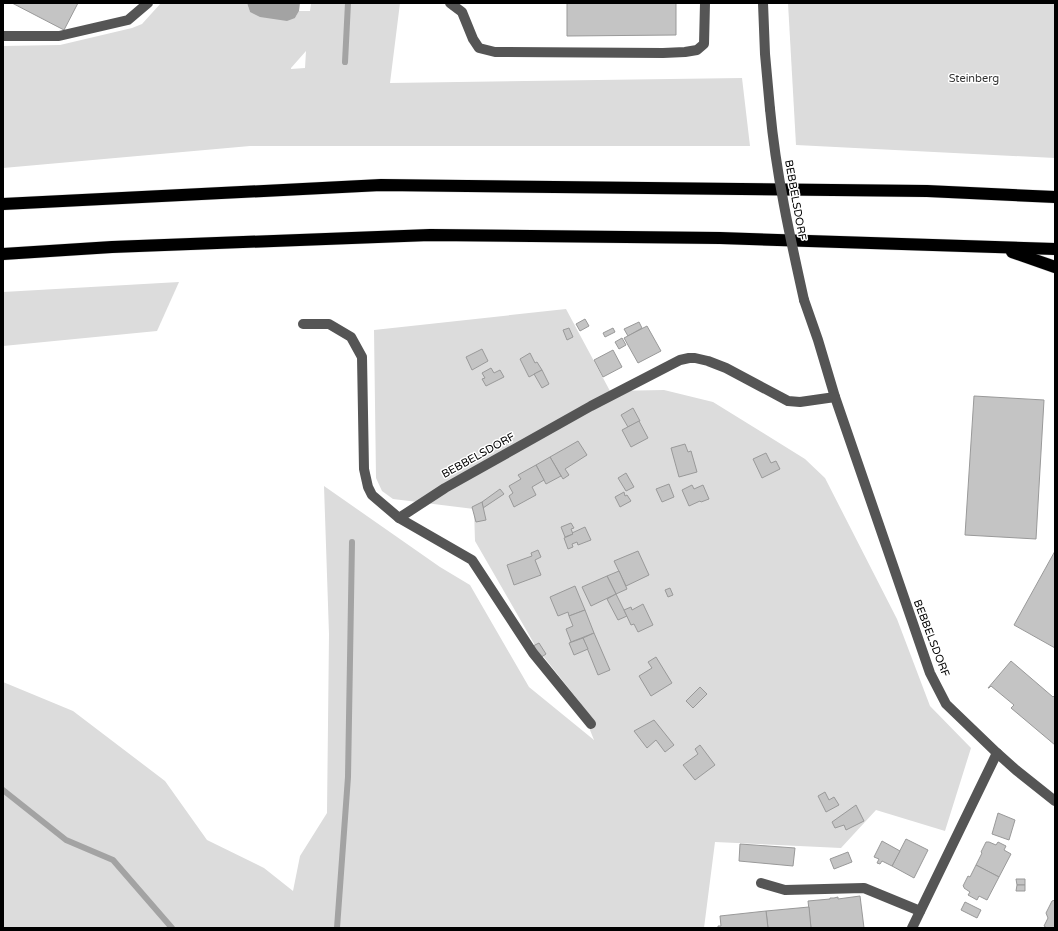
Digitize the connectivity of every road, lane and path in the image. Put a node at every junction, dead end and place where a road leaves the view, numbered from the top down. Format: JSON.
{"nodes":[{"id":1,"x":148,"y":3,"type":"edge"},
{"id":2,"x":450,"y":3,"type":"edge"},
{"id":3,"x":705,"y":3,"type":"edge"},
{"id":4,"x":763,"y":3,"type":"edge"},
{"id":5,"x":3,"y":36,"type":"edge"},
{"id":6,"x":1055,"y":197,"type":"edge"},
{"id":7,"x":3,"y":204,"type":"edge"},
{"id":8,"x":1000,"y":247,"type":"junction"},
{"id":9,"x":1055,"y":249,"type":"edge"},
{"id":10,"x":3,"y":254,"type":"edge"},
{"id":11,"x":1055,"y":267,"type":"edge"},
{"id":12,"x":303,"y":324,"type":"dead end"},
{"id":13,"x":834,"y":397,"type":"junction"},
{"id":14,"x":399,"y":518,"type":"junction"},
{"id":15,"x":591,"y":724,"type":"dead end"},
{"id":16,"x":997,"y":753,"type":"junction"},
{"id":17,"x":1055,"y":801,"type":"edge"},
{"id":18,"x":761,"y":883,"type":"dead end"},
{"id":19,"x":920,"y":911,"type":"junction"},
{"id":20,"x":912,"y":928,"type":"edge"}],
"edges":[{"from":1,"to":5,"type":"street"},
{"from":2,"to":3,"type":"street"},
{"from":4,"to":13,"type":"street","name":"BEBBELSDORF","bridge":true},
{"from":6,"to":7,"type":"highway"},
{"from":8,"to":9,"type":"highway"},
{"from":8,"to":10,"type":"highway"},
{"from":8,"to":11,"type":"highway"},
{"from":12,"to":14,"type":"street"},
{"from":13,"to":14,"type":"street","name":"BEBBELSDORF"},
{"from":13,"to":16,"type":"street","name":"BEBBELSDORF"},
{"from":14,"to":15,"type":"street"},
{"from":16,"to":17,"type":"street","name":"BEBBELSDORF"},
{"from":16,"to":19,"type":"street"},
{"from":18,"to":19,"type":"street"},
{"from":19,"to":20,"type":"street"}]}
